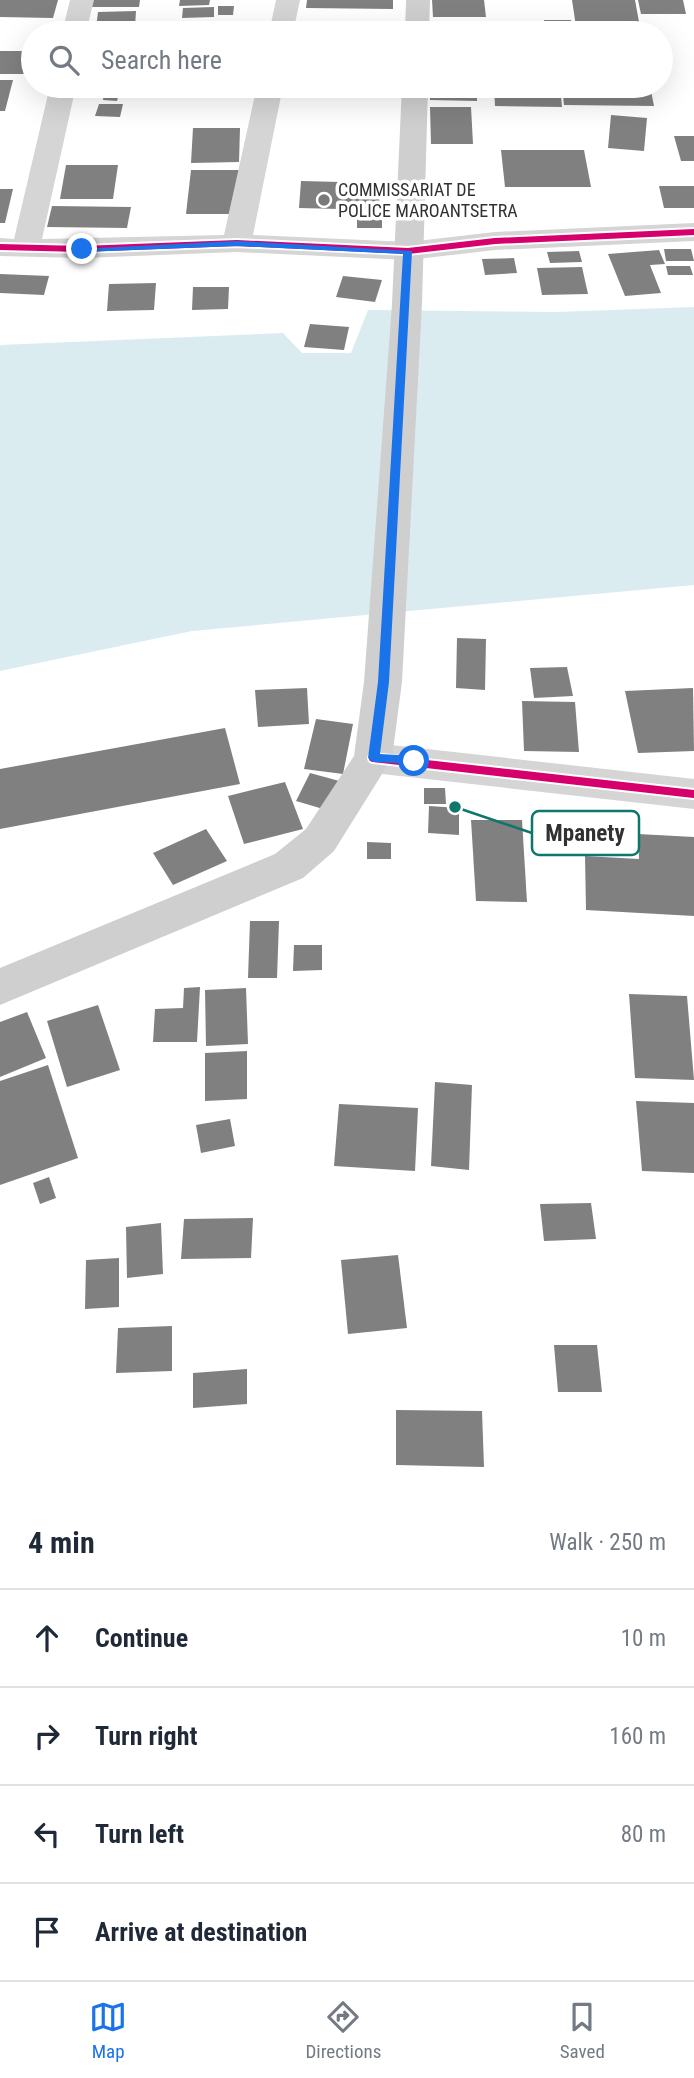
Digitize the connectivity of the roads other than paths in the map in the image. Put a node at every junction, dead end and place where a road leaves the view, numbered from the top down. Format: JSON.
{"nodes":[{"id":1,"x":82,"y":0,"type":"edge"},
{"id":2,"x":288,"y":0,"type":"edge"},
{"id":3,"x":418,"y":0,"type":"edge"},
{"id":4,"x":77,"y":21,"type":"edge"},
{"id":5,"x":284,"y":21,"type":"edge"},
{"id":6,"x":417,"y":21,"type":"edge"},
{"id":7,"x":58,"y":98,"type":"edge"},
{"id":8,"x":267,"y":98,"type":"edge"},
{"id":9,"x":414,"y":98,"type":"edge"},
{"id":10,"x":694,"y":232,"type":"edge"},
{"id":11,"x":237,"y":243,"type":"junction"},
{"id":12,"x":13,"y":248,"type":"edge"},
{"id":13,"x":408,"y":251,"type":"junction"},
{"id":14,"x":373,"y":758,"type":"junction"},
{"id":15,"x":694,"y":794,"type":"edge"},
{"id":16,"x":0,"y":987,"type":"edge"}],
"edges":[{"from":1,"to":4,"type":"street"},
{"from":2,"to":5,"type":"street"},
{"from":3,"to":6,"type":"main road"},
{"from":7,"to":12,"type":"street"},
{"from":8,"to":11,"type":"street"},
{"from":9,"to":13,"type":"main road"},
{"from":10,"to":13,"type":"street"},
{"from":11,"to":12,"type":"street"},
{"from":11,"to":13,"type":"street"},
{"from":13,"to":14,"type":"main road"},
{"from":14,"to":15,"type":"street"},
{"from":14,"to":16,"type":"main road"}]}
